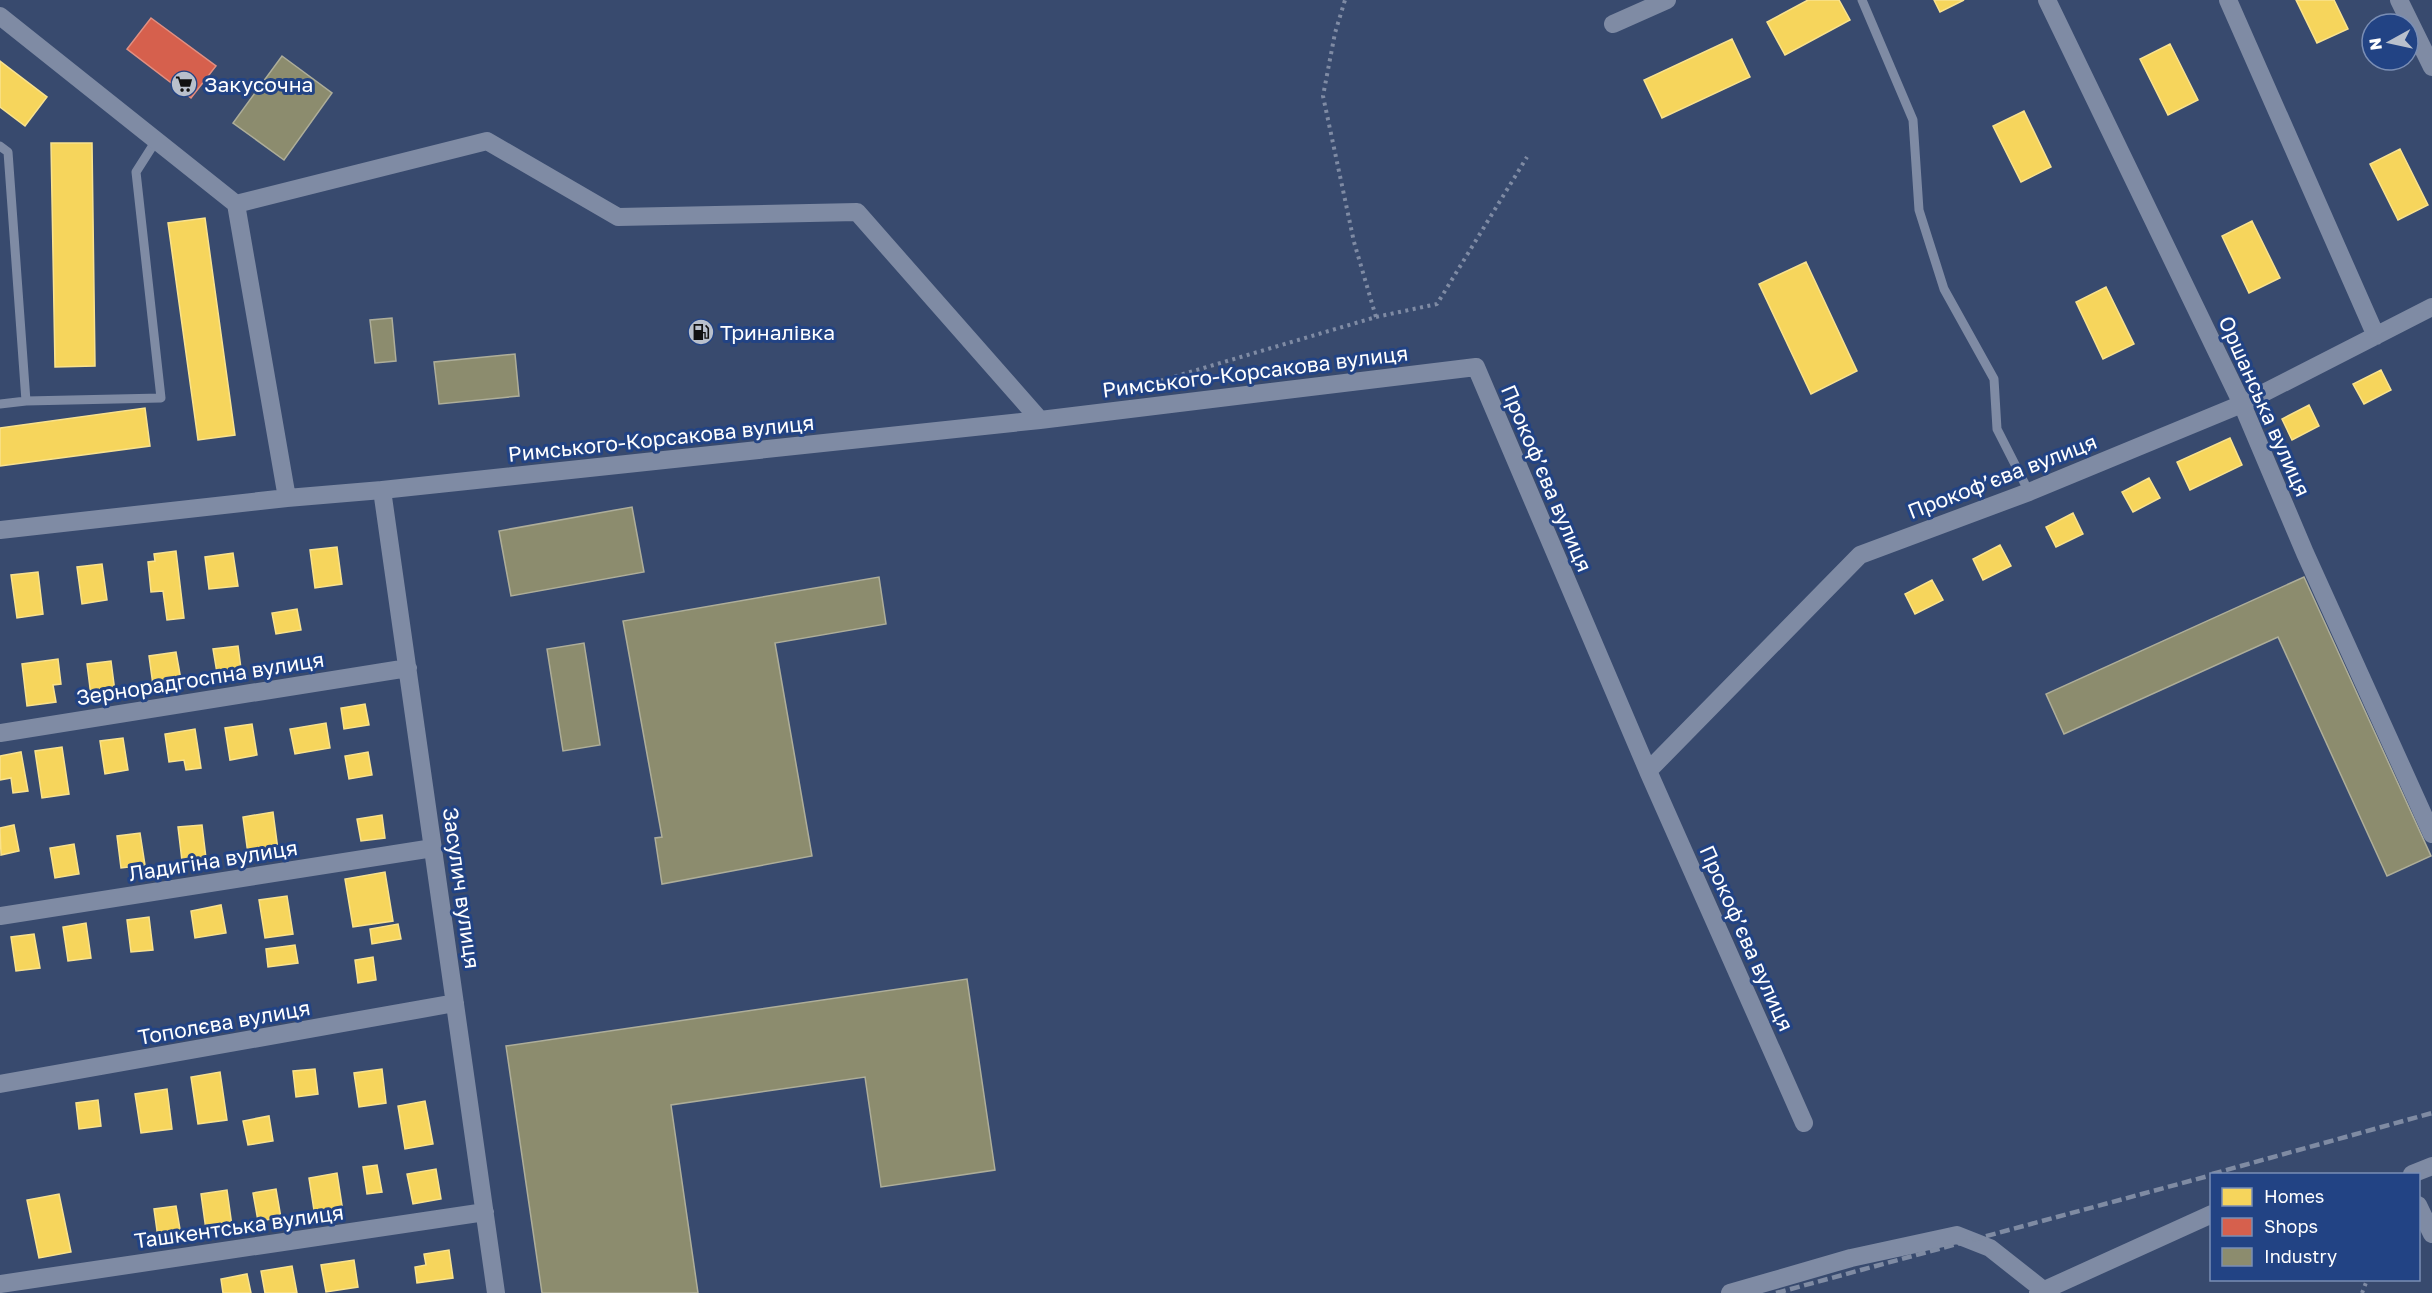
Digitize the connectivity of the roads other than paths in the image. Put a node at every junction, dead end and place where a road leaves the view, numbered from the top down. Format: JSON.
{"nodes":[{"id":1,"x":1667,"y":0,"type":"edge"},
{"id":2,"x":1862,"y":0,"type":"edge"},
{"id":3,"x":2047,"y":0,"type":"edge"},
{"id":4,"x":2228,"y":0,"type":"edge"},
{"id":5,"x":2399,"y":0,"type":"edge"},
{"id":6,"x":0,"y":16,"type":"edge"},
{"id":7,"x":1613,"y":24,"type":"dead end"},
{"id":8,"x":2432,"y":67,"type":"edge"},
{"id":9,"x":158,"y":139,"type":"junction"},
{"id":10,"x":0,"y":146,"type":"edge"},
{"id":11,"x":236,"y":204,"type":"junction"},
{"id":12,"x":2432,"y":308,"type":"edge"},
{"id":13,"x":2376,"y":336,"type":"junction"},
{"id":14,"x":1476,"y":367,"type":"joint"},
{"id":15,"x":26,"y":401,"type":"junction"},
{"id":16,"x":0,"y":404,"type":"edge"},
{"id":17,"x":2242,"y":404,"type":"junction"},
{"id":18,"x":1040,"y":420,"type":"junction"},
{"id":19,"x":382,"y":490,"type":"junction"},
{"id":20,"x":2029,"y":492,"type":"junction"},
{"id":21,"x":287,"y":498,"type":"junction"},
{"id":22,"x":0,"y":530,"type":"edge"},
{"id":23,"x":408,"y":668,"type":"junction"},
{"id":24,"x":0,"y":733,"type":"edge"},
{"id":25,"x":1648,"y":771,"type":"junction"},
{"id":26,"x":2432,"y":834,"type":"edge"},
{"id":27,"x":433,"y":848,"type":"junction"},
{"id":28,"x":0,"y":916,"type":"edge"},
{"id":29,"x":455,"y":1003,"type":"junction"},
{"id":30,"x":0,"y":1084,"type":"edge"},
{"id":31,"x":1804,"y":1123,"type":"dead end"},
{"id":32,"x":2432,"y":1166,"type":"edge"},
{"id":33,"x":2414,"y":1173,"type":"edge"},
{"id":34,"x":2420,"y":1209,"type":"edge"},
{"id":35,"x":485,"y":1212,"type":"junction"},
{"id":36,"x":2210,"y":1214,"type":"edge"},
{"id":37,"x":2432,"y":1234,"type":"edge"},
{"id":38,"x":0,"y":1284,"type":"edge"},
{"id":39,"x":2040,"y":1291,"type":"edge"},
{"id":40,"x":496,"y":1293,"type":"edge"},
{"id":41,"x":1730,"y":1293,"type":"edge"}],
"edges":[{"from":1,"to":7,"type":"street"},
{"from":2,"to":20,"type":"lane"},
{"from":3,"to":17,"type":"street","name":"Оршанська вулиця"},
{"from":4,"to":13,"type":"street"},
{"from":5,"to":8,"type":"street"},
{"from":6,"to":9,"type":"street"},
{"from":9,"to":11,"type":"street"},
{"from":9,"to":15,"type":"lane"},
{"from":10,"to":15,"type":"lane"},
{"from":11,"to":18,"type":"street"},
{"from":11,"to":21,"type":"street"},
{"from":12,"to":13,"type":"street","name":"Прокоф’єва вулиця"},
{"from":13,"to":17,"type":"street","name":"Прокоф’єва вулиця"},
{"from":14,"to":18,"type":"street","name":"Римського-Корсакова вулиця"},
{"from":14,"to":25,"type":"street","name":"Прокоф’єва вулиця"},
{"from":15,"to":16,"type":"lane"},
{"from":17,"to":20,"type":"street","name":"Прокоф’єва вулиця"},
{"from":17,"to":26,"type":"street","name":"Оршанська вулиця"},
{"from":18,"to":19,"type":"street","name":"Римського-Корсакова вулиця"},
{"from":19,"to":21,"type":"street","name":"Римського-Корсакова вулиця"},
{"from":19,"to":23,"type":"street","name":"Засулич вулиця"},
{"from":20,"to":25,"type":"street","name":"Прокоф’єва вулиця"},
{"from":21,"to":22,"type":"street","name":"Римського-Корсакова вулиця"},
{"from":23,"to":24,"type":"street","name":"Зернорадгоспна вулиця"},
{"from":23,"to":27,"type":"street","name":"Засулич вулиця"},
{"from":25,"to":31,"type":"street","name":"Прокоф’єва вулиця"},
{"from":27,"to":28,"type":"street","name":"Ладигіна вулиця"},
{"from":27,"to":29,"type":"street","name":"Засулич вулиця"},
{"from":29,"to":30,"type":"street","name":"Тополєва вулиця"},
{"from":29,"to":35,"type":"street","name":"Засулич вулиця"},
{"from":32,"to":33,"type":"street"},
{"from":34,"to":37,"type":"street"},
{"from":35,"to":38,"type":"street","name":"Ташкентська вулиця"},
{"from":35,"to":40,"type":"street","name":"Засулич вулиця"},
{"from":36,"to":39,"type":"street"},
{"from":39,"to":41,"type":"street"}]}
